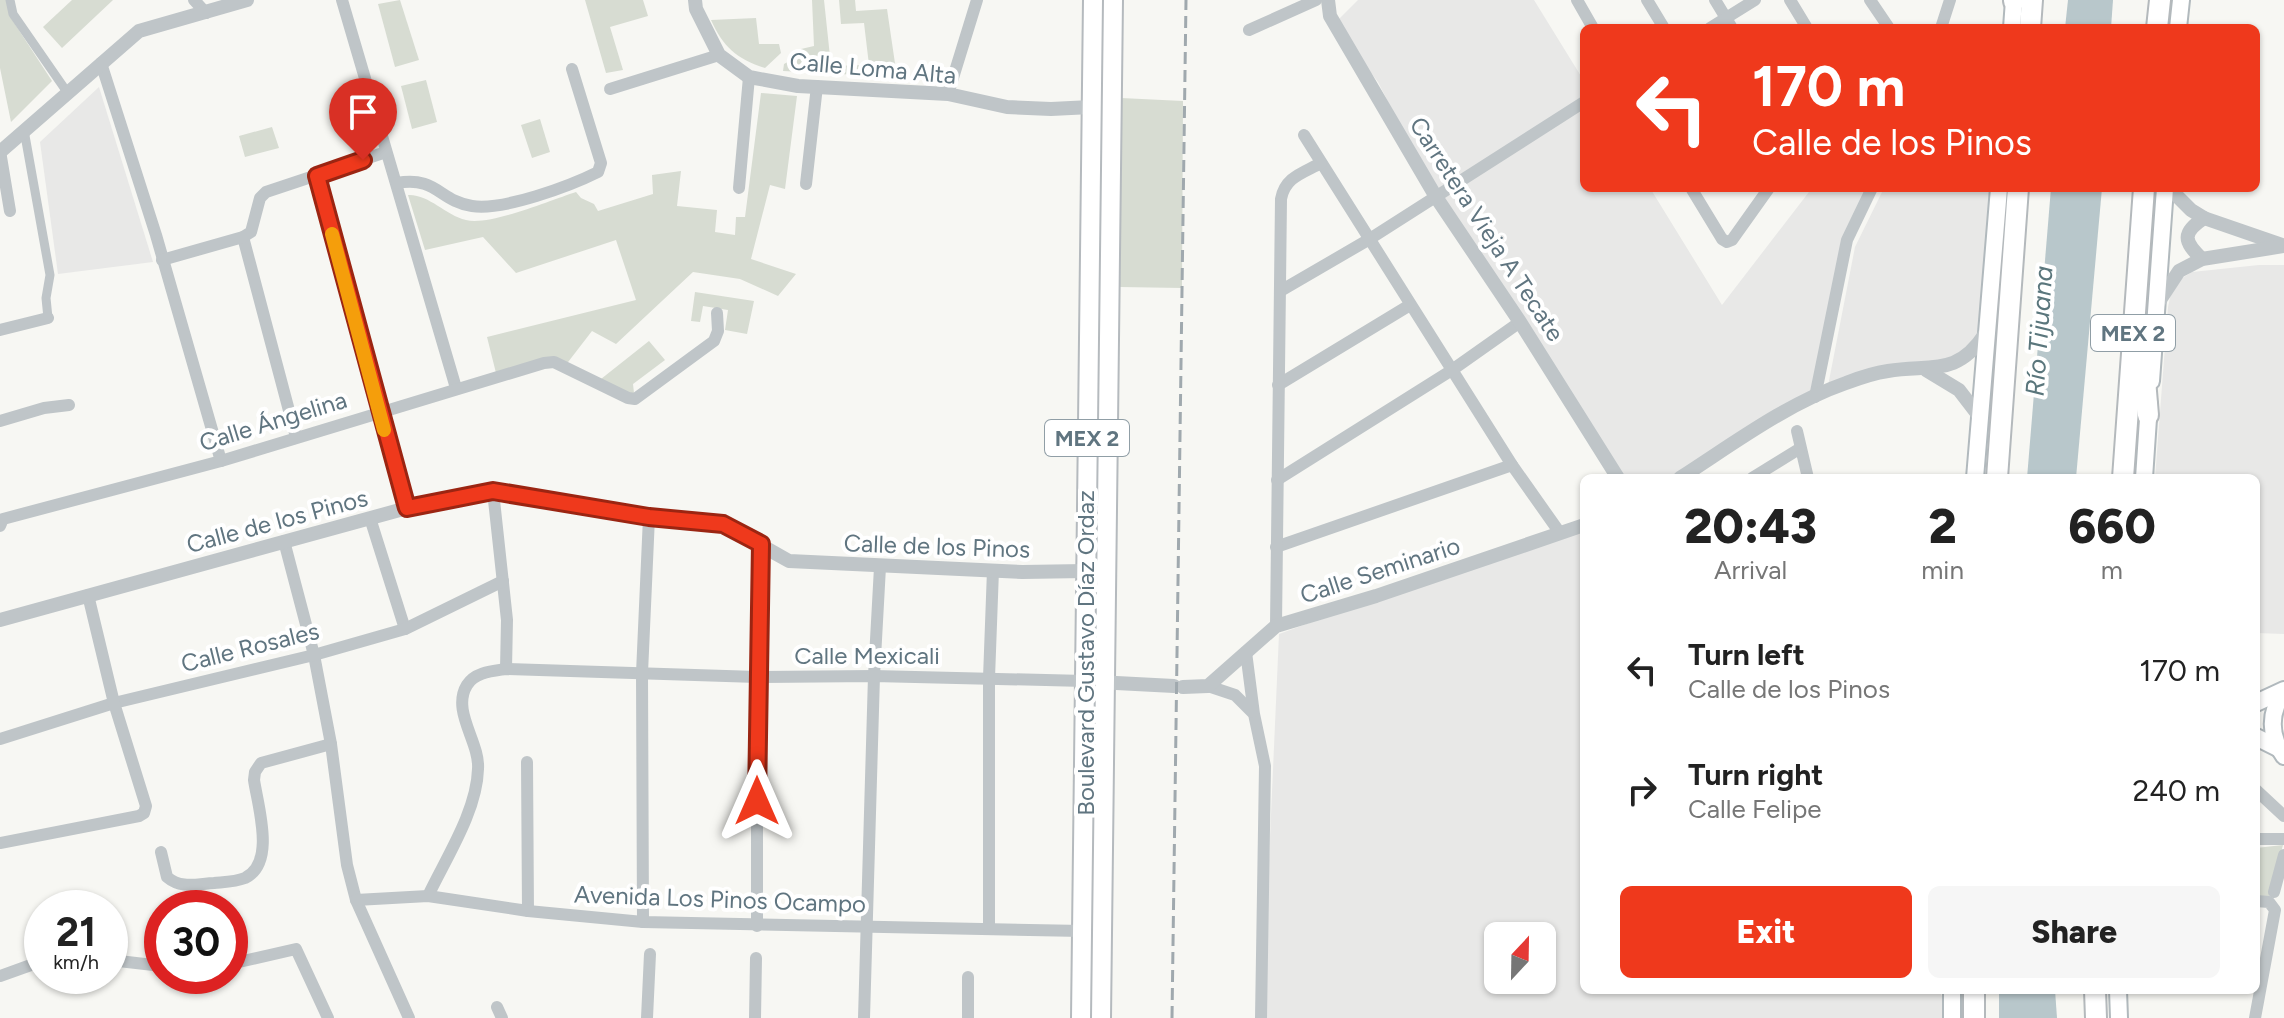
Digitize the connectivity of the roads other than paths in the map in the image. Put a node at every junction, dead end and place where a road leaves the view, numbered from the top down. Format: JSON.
{"nodes":[{"id":1,"x":10,"y":0,"type":"edge"},
{"id":2,"x":194,"y":0,"type":"edge"},
{"id":3,"x":247,"y":0,"type":"edge"},
{"id":4,"x":342,"y":0,"type":"edge"},
{"id":5,"x":695,"y":0,"type":"edge"},
{"id":6,"x":977,"y":0,"type":"edge"},
{"id":7,"x":1093,"y":0,"type":"edge"},
{"id":8,"x":1113,"y":0,"type":"edge"},
{"id":9,"x":1316,"y":0,"type":"edge"},
{"id":10,"x":1328,"y":0,"type":"edge"},
{"id":11,"x":1577,"y":0,"type":"edge"},
{"id":12,"x":1647,"y":0,"type":"edge"},
{"id":13,"x":1715,"y":0,"type":"edge"},
{"id":14,"x":1755,"y":0,"type":"edge"},
{"id":15,"x":1790,"y":0,"type":"edge"},
{"id":16,"x":1870,"y":0,"type":"edge"},
{"id":17,"x":1939,"y":0,"type":"edge"},
{"id":18,"x":2014,"y":0,"type":"edge"},
{"id":19,"x":2032,"y":0,"type":"edge"},
{"id":20,"x":2160,"y":0,"type":"edge"},
{"id":21,"x":2181,"y":0,"type":"edge"},
{"id":22,"x":1949,"y":7,"type":"edge"},
{"id":23,"x":206,"y":13,"type":"junction"},
{"id":24,"x":1729,"y":23,"type":"edge"},
{"id":25,"x":1591,"y":24,"type":"edge"},
{"id":26,"x":1662,"y":24,"type":"edge"},
{"id":27,"x":1805,"y":24,"type":"edge"},
{"id":28,"x":1886,"y":24,"type":"edge"},
{"id":29,"x":2012,"y":24,"type":"edge"},
{"id":30,"x":2030,"y":24,"type":"edge"},
{"id":31,"x":2157,"y":24,"type":"edge"},
{"id":32,"x":2178,"y":24,"type":"edge"},
{"id":33,"x":1249,"y":30,"type":"dead end"},
{"id":34,"x":719,"y":55,"type":"junction"},
{"id":35,"x":101,"y":63,"type":"junction"},
{"id":36,"x":572,"y":69,"type":"dead end"},
{"id":37,"x":749,"y":77,"type":"junction"},
{"id":38,"x":817,"y":86,"type":"junction"},
{"id":39,"x":610,"y":89,"type":"dead end"},
{"id":40,"x":67,"y":92,"type":"junction"},
{"id":41,"x":948,"y":94,"type":"junction"},
{"id":42,"x":1580,"y":105,"type":"edge"},
{"id":43,"x":1091,"y":107,"type":"junction"},
{"id":44,"x":24,"y":130,"type":"junction"},
{"id":45,"x":1304,"y":135,"type":"dead end"},
{"id":46,"x":0,"y":152,"type":"edge"},
{"id":47,"x":386,"y":152,"type":"junction"},
{"id":48,"x":1321,"y":163,"type":"junction"},
{"id":49,"x":317,"y":176,"type":"junction"},
{"id":50,"x":397,"y":183,"type":"junction"},
{"id":51,"x":806,"y":184,"type":"dead end"},
{"id":52,"x":739,"y":188,"type":"dead end"},
{"id":53,"x":1693,"y":192,"type":"edge"},
{"id":54,"x":1764,"y":192,"type":"edge"},
{"id":55,"x":1870,"y":192,"type":"edge"},
{"id":56,"x":1999,"y":192,"type":"edge"},
{"id":57,"x":2018,"y":192,"type":"edge"},
{"id":58,"x":2144,"y":192,"type":"edge"},
{"id":59,"x":2167,"y":192,"type":"edge"},
{"id":60,"x":2171,"y":192,"type":"edge"},
{"id":61,"x":1436,"y":197,"type":"junction"},
{"id":62,"x":10,"y":211,"type":"dead end"},
{"id":63,"x":2204,"y":218,"type":"junction"},
{"id":64,"x":243,"y":237,"type":"junction"},
{"id":65,"x":1368,"y":240,"type":"junction"},
{"id":66,"x":2283,"y":246,"type":"edge"},
{"id":67,"x":2202,"y":259,"type":"junction"},
{"id":68,"x":162,"y":260,"type":"junction"},
{"id":69,"x":1090,"y":270,"type":"junction"},
{"id":70,"x":1110,"y":271,"type":"junction"},
{"id":71,"x":1282,"y":290,"type":"junction"},
{"id":72,"x":2136,"y":290,"type":"junction"},
{"id":73,"x":2158,"y":303,"type":"junction"},
{"id":74,"x":1410,"y":305,"type":"junction"},
{"id":75,"x":717,"y":313,"type":"dead end"},
{"id":76,"x":48,"y":318,"type":"joint"},
{"id":77,"x":1520,"y":322,"type":"junction"},
{"id":78,"x":0,"y":330,"type":"edge"},
{"id":79,"x":1985,"y":334,"type":"junction"},
{"id":80,"x":1452,"y":370,"type":"junction"},
{"id":81,"x":1926,"y":370,"type":"junction"},
{"id":82,"x":1278,"y":385,"type":"junction"},
{"id":83,"x":456,"y":388,"type":"junction"},
{"id":84,"x":1815,"y":397,"type":"junction"},
{"id":85,"x":69,"y":405,"type":"dead end"},
{"id":86,"x":380,"y":413,"type":"junction"},
{"id":87,"x":2148,"y":415,"type":"junction"},
{"id":88,"x":1979,"y":416,"type":"junction"},
{"id":89,"x":0,"y":421,"type":"edge"},
{"id":90,"x":1797,"y":431,"type":"dead end"},
{"id":91,"x":296,"y":437,"type":"junction"},
{"id":92,"x":1799,"y":449,"type":"junction"},
{"id":93,"x":221,"y":461,"type":"junction"},
{"id":94,"x":1512,"y":465,"type":"junction"},
{"id":95,"x":1615,"y":474,"type":"edge"},
{"id":96,"x":1686,"y":474,"type":"edge"},
{"id":97,"x":1758,"y":474,"type":"edge"},
{"id":98,"x":1807,"y":474,"type":"edge"},
{"id":99,"x":1975,"y":474,"type":"edge"},
{"id":100,"x":1997,"y":474,"type":"edge"},
{"id":101,"x":2123,"y":474,"type":"edge"},
{"id":102,"x":2144,"y":474,"type":"edge"},
{"id":103,"x":1277,"y":480,"type":"junction"},
{"id":104,"x":493,"y":491,"type":"junction"},
{"id":105,"x":407,"y":508,"type":"junction"},
{"id":106,"x":649,"y":517,"type":"junction"},
{"id":107,"x":370,"y":518,"type":"junction"},
{"id":108,"x":1,"y":523,"type":"edge"},
{"id":109,"x":1580,"y":526,"type":"edge"},
{"id":110,"x":1560,"y":533,"type":"junction"},
{"id":111,"x":284,"y":541,"type":"junction"},
{"id":112,"x":761,"y":544,"type":"junction"},
{"id":113,"x":1276,"y":547,"type":"junction"},
{"id":114,"x":880,"y":567,"type":"junction"},
{"id":115,"x":993,"y":570,"type":"junction"},
{"id":116,"x":1085,"y":571,"type":"junction"},
{"id":117,"x":503,"y":581,"type":"junction"},
{"id":118,"x":88,"y":595,"type":"junction"},
{"id":119,"x":0,"y":620,"type":"edge"},
{"id":120,"x":1276,"y":626,"type":"junction"},
{"id":121,"x":405,"y":629,"type":"junction"},
{"id":122,"x":1246,"y":652,"type":"junction"},
{"id":123,"x":314,"y":655,"type":"junction"},
{"id":124,"x":506,"y":669,"type":"junction"},
{"id":125,"x":642,"y":673,"type":"junction"},
{"id":126,"x":874,"y":676,"type":"junction"},
{"id":127,"x":757,"y":677,"type":"junction"},
{"id":128,"x":989,"y":678,"type":"junction"},
{"id":129,"x":1085,"y":681,"type":"junction"},
{"id":130,"x":1104,"y":682,"type":"junction"},
{"id":131,"x":1208,"y":686,"type":"junction"},
{"id":132,"x":2284,"y":691,"type":"edge"},
{"id":133,"x":2260,"y":701,"type":"edge"},
{"id":134,"x":114,"y":703,"type":"junction"},
{"id":135,"x":1254,"y":714,"type":"junction"},
{"id":136,"x":0,"y":739,"type":"edge"},
{"id":137,"x":2260,"y":739,"type":"edge"},
{"id":138,"x":331,"y":744,"type":"junction"},
{"id":139,"x":2281,"y":752,"type":"edge"},
{"id":140,"x":527,"y":762,"type":"dead end"},
{"id":141,"x":2260,"y":794,"type":"edge"},
{"id":142,"x":2284,"y":816,"type":"edge"},
{"id":143,"x":2260,"y":839,"type":"edge"},
{"id":144,"x":2284,"y":839,"type":"edge"},
{"id":145,"x":0,"y":843,"type":"edge"},
{"id":146,"x":161,"y":852,"type":"dead end"},
{"id":147,"x":2284,"y":855,"type":"edge"},
{"id":148,"x":2280,"y":881,"type":"edge"},
{"id":149,"x":428,"y":896,"type":"junction"},
{"id":150,"x":356,"y":900,"type":"junction"},
{"id":151,"x":2260,"y":902,"type":"edge"},
{"id":152,"x":528,"y":911,"type":"junction"},
{"id":153,"x":643,"y":922,"type":"junction"},
{"id":154,"x":757,"y":926,"type":"junction"},
{"id":155,"x":869,"y":927,"type":"junction"},
{"id":156,"x":989,"y":928,"type":"junction"},
{"id":157,"x":1083,"y":931,"type":"junction"},
{"id":158,"x":2275,"y":933,"type":"edge"},
{"id":159,"x":2284,"y":943,"type":"edge"},
{"id":160,"x":650,"y":954,"type":"dead end"},
{"id":161,"x":756,"y":958,"type":"dead end"},
{"id":162,"x":248,"y":960,"type":"edge"},
{"id":163,"x":2260,"y":964,"type":"edge"},
{"id":164,"x":24,"y":967,"type":"edge"},
{"id":165,"x":0,"y":976,"type":"edge"},
{"id":166,"x":968,"y":977,"type":"dead end"},
{"id":167,"x":1952,"y":994,"type":"edge"},
{"id":168,"x":1974,"y":994,"type":"edge"},
{"id":169,"x":2095,"y":994,"type":"edge"},
{"id":170,"x":2118,"y":994,"type":"edge"},
{"id":171,"x":2257,"y":994,"type":"edge"},
{"id":172,"x":328,"y":1018,"type":"edge"},
{"id":173,"x":409,"y":1018,"type":"edge"},
{"id":174,"x":647,"y":1018,"type":"edge"},
{"id":175,"x":755,"y":1018,"type":"edge"},
{"id":176,"x":864,"y":1018,"type":"edge"},
{"id":177,"x":968,"y":1018,"type":"edge"},
{"id":178,"x":1081,"y":1018,"type":"edge"},
{"id":179,"x":1101,"y":1018,"type":"edge"},
{"id":180,"x":1261,"y":1018,"type":"edge"},
{"id":181,"x":1952,"y":1018,"type":"edge"},
{"id":182,"x":1974,"y":1018,"type":"edge"},
{"id":183,"x":2096,"y":1018,"type":"edge"},
{"id":184,"x":2119,"y":1018,"type":"edge"},
{"id":185,"x":2255,"y":1018,"type":"edge"}],
"edges":[{"from":1,"to":40,"type":"street"},
{"from":2,"to":23,"type":"street"},
{"from":3,"to":23,"type":"street"},
{"from":4,"to":47,"type":"street"},
{"from":5,"to":34,"type":"street","name":"Calle Loma Alta"},
{"from":6,"to":41,"type":"street"},
{"from":7,"to":43,"type":"main road","name":"Boulevard Gustavo Díaz Ordaz","number":"MEX 2"},
{"from":8,"to":70,"type":"main road","name":"Boulevard Gustavo Díaz Ordaz","number":"MEX 2"},
{"from":9,"to":33,"type":"street"},
{"from":10,"to":61,"type":"street","name":"Carretera Vieja A Tecate"},
{"from":11,"to":25,"type":"street"},
{"from":12,"to":26,"type":"street"},
{"from":13,"to":24,"type":"street"},
{"from":14,"to":24,"type":"street"},
{"from":15,"to":27,"type":"street"},
{"from":16,"to":28,"type":"street"},
{"from":17,"to":22,"type":"street"},
{"from":18,"to":29,"type":"main road"},
{"from":19,"to":30,"type":"highway"},
{"from":20,"to":31,"type":"highway"},
{"from":21,"to":32,"type":"main road"},
{"from":23,"to":35,"type":"street"},
{"from":34,"to":37,"type":"street","name":"Calle Loma Alta"},
{"from":34,"to":39,"type":"street"},
{"from":35,"to":40,"type":"street"},
{"from":35,"to":68,"type":"street"},
{"from":36,"to":50,"type":"street"},
{"from":37,"to":38,"type":"street","name":"Calle Loma Alta"},
{"from":37,"to":52,"type":"street"},
{"from":38,"to":41,"type":"street","name":"Calle Loma Alta"},
{"from":38,"to":51,"type":"street"},
{"from":40,"to":44,"type":"street"},
{"from":41,"to":43,"type":"street","name":"Calle Loma Alta"},
{"from":42,"to":61,"type":"street"},
{"from":43,"to":69,"type":"main road","name":"Boulevard Gustavo Díaz Ordaz","number":"MEX 2"},
{"from":44,"to":46,"type":"street"},
{"from":44,"to":76,"type":"street"},
{"from":45,"to":48,"type":"street"},
{"from":46,"to":62,"type":"street"},
{"from":47,"to":49,"type":"street"},
{"from":47,"to":50,"type":"street"},
{"from":48,"to":65,"type":"street"},
{"from":48,"to":71,"type":"street"},
{"from":49,"to":64,"type":"street"},
{"from":49,"to":86,"type":"street"},
{"from":50,"to":83,"type":"street"},
{"from":53,"to":54,"type":"street"},
{"from":55,"to":84,"type":"street"},
{"from":56,"to":79,"type":"main road"},
{"from":57,"to":100,"type":"highway"},
{"from":58,"to":72,"type":"highway","number":"MEX 2"},
{"from":59,"to":73,"type":"main road"},
{"from":60,"to":63,"type":"street"},
{"from":61,"to":65,"type":"street"},
{"from":61,"to":77,"type":"street","name":"Carretera Vieja A Tecate"},
{"from":63,"to":66,"type":"street"},
{"from":63,"to":67,"type":"street"},
{"from":64,"to":68,"type":"street"},
{"from":64,"to":91,"type":"street"},
{"from":65,"to":71,"type":"street"},
{"from":65,"to":74,"type":"street"},
{"from":66,"to":67,"type":"street"},
{"from":67,"to":73,"type":"street"},
{"from":68,"to":93,"type":"street"},
{"from":69,"to":70,"type":"main road"},
{"from":69,"to":116,"type":"main road","name":"Boulevard Gustavo Díaz Ordaz","number":"MEX 2"},
{"from":70,"to":130,"type":"main road","name":"Boulevard Gustavo Díaz Ordaz","number":"MEX 2"},
{"from":71,"to":82,"type":"street"},
{"from":72,"to":87,"type":"highway"},
{"from":72,"to":101,"type":"highway","number":"MEX 2"},
{"from":73,"to":87,"type":"main road"},
{"from":74,"to":80,"type":"street"},
{"from":74,"to":82,"type":"street"},
{"from":75,"to":83,"type":"street","name":"Calle Ángelina"},
{"from":76,"to":78,"type":"street"},
{"from":77,"to":80,"type":"street"},
{"from":77,"to":95,"type":"street","name":"Carretera Vieja A Tecate"},
{"from":79,"to":81,"type":"street"},
{"from":79,"to":88,"type":"main road"},
{"from":80,"to":94,"type":"street"},
{"from":80,"to":103,"type":"street"},
{"from":81,"to":84,"type":"street"},
{"from":81,"to":88,"type":"street"},
{"from":82,"to":103,"type":"street"},
{"from":83,"to":86,"type":"street","name":"Calle Ángelina"},
{"from":84,"to":96,"type":"street"},
{"from":85,"to":89,"type":"street"},
{"from":86,"to":91,"type":"street","name":"Calle Ángelina"},
{"from":86,"to":105,"type":"street"},
{"from":87,"to":102,"type":"main road"},
{"from":88,"to":99,"type":"main road"},
{"from":90,"to":92,"type":"street"},
{"from":91,"to":93,"type":"street","name":"Calle Ángelina"},
{"from":92,"to":97,"type":"street"},
{"from":92,"to":98,"type":"street"},
{"from":93,"to":108,"type":"street","name":"Calle Ángelina"},
{"from":94,"to":110,"type":"street"},
{"from":94,"to":113,"type":"street"},
{"from":103,"to":113,"type":"street"},
{"from":104,"to":105,"type":"street","name":"Calle de los Pinos"},
{"from":104,"to":106,"type":"street","name":"Calle de los Pinos"},
{"from":104,"to":117,"type":"street"},
{"from":105,"to":107,"type":"street","name":"Calle de los Pinos"},
{"from":106,"to":112,"type":"street","name":"Calle de los Pinos"},
{"from":106,"to":125,"type":"street"},
{"from":107,"to":111,"type":"street","name":"Calle de los Pinos"},
{"from":107,"to":121,"type":"street"},
{"from":109,"to":110,"type":"street","name":"Calle Seminario"},
{"from":110,"to":120,"type":"street","name":"Calle Seminario"},
{"from":111,"to":118,"type":"street","name":"Calle de los Pinos"},
{"from":111,"to":123,"type":"street"},
{"from":112,"to":114,"type":"street","name":"Calle de los Pinos"},
{"from":112,"to":127,"type":"street"},
{"from":113,"to":120,"type":"street"},
{"from":114,"to":115,"type":"street","name":"Calle de los Pinos"},
{"from":114,"to":126,"type":"street"},
{"from":115,"to":116,"type":"street","name":"Calle de los Pinos"},
{"from":115,"to":128,"type":"street"},
{"from":116,"to":129,"type":"main road","name":"Boulevard Gustavo Díaz Ordaz","number":"MEX 2"},
{"from":117,"to":121,"type":"street","name":"Calle Rosales"},
{"from":117,"to":124,"type":"street"},
{"from":118,"to":119,"type":"street","name":"Calle de los Pinos"},
{"from":118,"to":134,"type":"street"},
{"from":120,"to":122,"type":"street","name":"Calle Seminario"},
{"from":121,"to":123,"type":"street","name":"Calle Rosales"},
{"from":122,"to":131,"type":"street","name":"Calle Seminario"},
{"from":122,"to":135,"type":"street"},
{"from":123,"to":134,"type":"street","name":"Calle Rosales"},
{"from":123,"to":138,"type":"street"},
{"from":124,"to":125,"type":"street","name":"Calle Mexicali"},
{"from":124,"to":149,"type":"street"},
{"from":125,"to":127,"type":"street","name":"Calle Mexicali"},
{"from":125,"to":153,"type":"street"},
{"from":126,"to":127,"type":"street","name":"Calle Mexicali"},
{"from":126,"to":128,"type":"street","name":"Calle Mexicali"},
{"from":126,"to":155,"type":"street"},
{"from":127,"to":154,"type":"street"},
{"from":128,"to":129,"type":"street","name":"Calle Mexicali"},
{"from":128,"to":156,"type":"street"},
{"from":129,"to":130,"type":"street"},
{"from":129,"to":157,"type":"main road","name":"Boulevard Gustavo Díaz Ordaz","number":"MEX 2"},
{"from":130,"to":131,"type":"street"},
{"from":130,"to":179,"type":"main road","name":"Boulevard Gustavo Díaz Ordaz","number":"MEX 2"},
{"from":131,"to":135,"type":"street"},
{"from":132,"to":133,"type":"main road"},
{"from":132,"to":139,"type":"main road"},
{"from":134,"to":136,"type":"street","name":"Calle Rosales"},
{"from":134,"to":145,"type":"street"},
{"from":135,"to":180,"type":"street"},
{"from":137,"to":139,"type":"main road"},
{"from":138,"to":146,"type":"street"},
{"from":138,"to":150,"type":"street"},
{"from":140,"to":152,"type":"street"},
{"from":141,"to":142,"type":"street"},
{"from":143,"to":144,"type":"street"},
{"from":147,"to":148,"type":"street"},
{"from":149,"to":150,"type":"street","name":"Avenida Los Pinos Ocampo"},
{"from":149,"to":152,"type":"street","name":"Avenida Los Pinos Ocampo"},
{"from":150,"to":173,"type":"street"},
{"from":151,"to":158,"type":"street"},
{"from":152,"to":153,"type":"street","name":"Avenida Los Pinos Ocampo"},
{"from":153,"to":154,"type":"street","name":"Avenida Los Pinos Ocampo"},
{"from":154,"to":155,"type":"street","name":"Avenida Los Pinos Ocampo"},
{"from":155,"to":156,"type":"street","name":"Avenida Los Pinos Ocampo"},
{"from":155,"to":176,"type":"street"},
{"from":156,"to":157,"type":"street","name":"Avenida Los Pinos Ocampo"},
{"from":157,"to":178,"type":"main road","name":"Boulevard Gustavo Díaz Ordaz","number":"MEX 2"},
{"from":158,"to":159,"type":"street"},
{"from":158,"to":163,"type":"street"},
{"from":160,"to":174,"type":"street"},
{"from":161,"to":175,"type":"street"},
{"from":162,"to":172,"type":"street"},
{"from":164,"to":165,"type":"street"},
{"from":166,"to":177,"type":"street"},
{"from":167,"to":181,"type":"main road"},
{"from":168,"to":182,"type":"highway"},
{"from":169,"to":183,"type":"highway"},
{"from":170,"to":184,"type":"main road"},
{"from":171,"to":185,"type":"street"}]}
